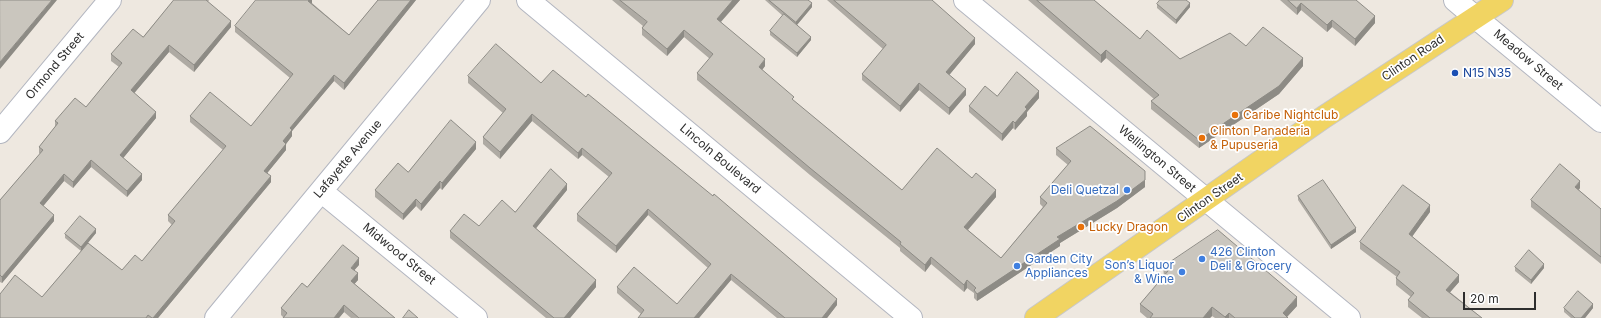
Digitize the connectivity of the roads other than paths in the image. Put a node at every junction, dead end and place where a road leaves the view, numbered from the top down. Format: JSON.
{"nodes":[{"id":1,"x":110,"y":0,"type":"edge"},
{"id":2,"x":479,"y":0,"type":"edge"},
{"id":3,"x":528,"y":0,"type":"edge"},
{"id":4,"x":966,"y":0,"type":"edge"},
{"id":5,"x":1455,"y":0,"type":"edge"},
{"id":6,"x":1502,"y":0,"type":"edge"},
{"id":7,"x":1475,"y":17,"type":"junction"},
{"id":8,"x":1324,"y":117,"type":"joint"},
{"id":9,"x":1601,"y":121,"type":"edge"},
{"id":10,"x":0,"y":132,"type":"edge"},
{"id":11,"x":321,"y":191,"type":"junction"},
{"id":12,"x":1207,"y":200,"type":"junction"},
{"id":13,"x":216,"y":318,"type":"edge"},
{"id":14,"x":476,"y":318,"type":"edge"},
{"id":15,"x":911,"y":318,"type":"edge"},
{"id":16,"x":1036,"y":318,"type":"edge"},
{"id":17,"x":1349,"y":318,"type":"edge"}],
"edges":[{"from":1,"to":10,"type":"street","name":"Ormond Street"},
{"from":2,"to":11,"type":"street","name":"Lafayette Avenue"},
{"from":3,"to":15,"type":"street","name":"Lincoln Boulevard"},
{"from":4,"to":12,"type":"street","name":"Wellington Street"},
{"from":5,"to":7,"type":"street","name":"Meadow Street"},
{"from":6,"to":7,"type":"main road","name":"Clinton Road"},
{"from":7,"to":8,"type":"main road","name":"Clinton Road"},
{"from":7,"to":9,"type":"street","name":"Meadow Street"},
{"from":8,"to":12,"type":"main road","name":"Clinton Street"},
{"from":11,"to":13,"type":"street","name":"Lafayette Avenue"},
{"from":11,"to":14,"type":"street","name":"Midwood Street"},
{"from":12,"to":16,"type":"main road","name":"Clinton Street"},
{"from":12,"to":17,"type":"street","name":"Wellington Street"}]}
